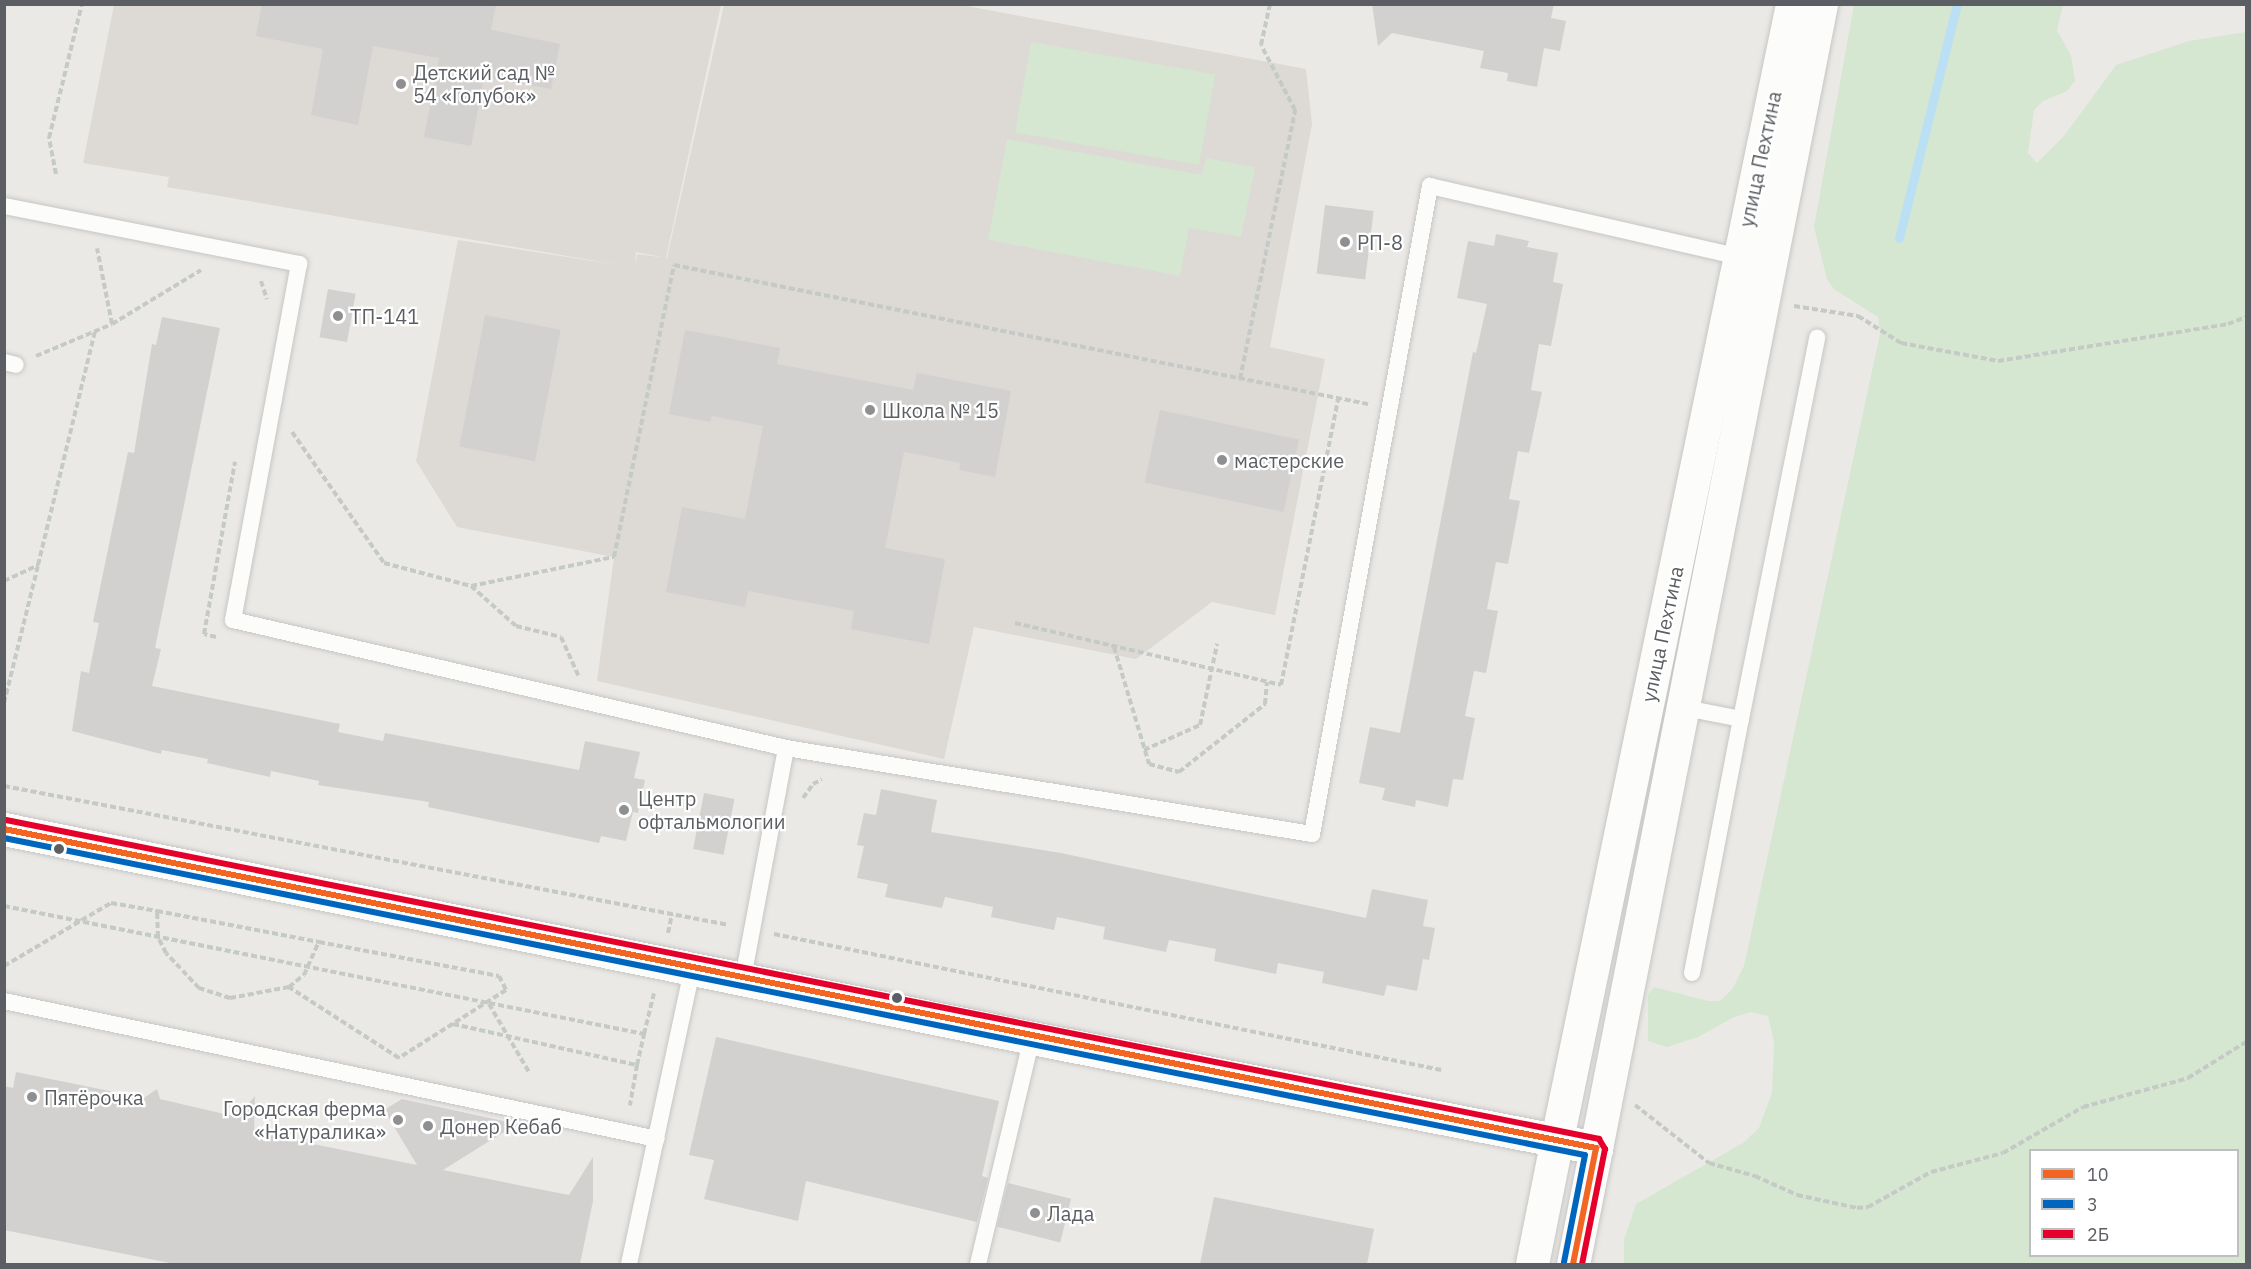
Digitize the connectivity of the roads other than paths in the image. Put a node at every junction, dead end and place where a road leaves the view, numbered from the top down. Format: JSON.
{"nodes":[{"id":1,"x":1792,"y":4,"type":"edge"},
{"id":2,"x":1821,"y":4,"type":"edge"},
{"id":3,"x":4,"y":206,"type":"edge"},
{"id":4,"x":1754,"y":260,"type":"junction"},
{"id":5,"x":1817,"y":337,"type":"dead end"},
{"id":6,"x":1680,"y":707,"type":"junction"},
{"id":7,"x":1741,"y":719,"type":"junction"},
{"id":8,"x":786,"y":748,"type":"junction"},
{"id":9,"x":4,"y":829,"type":"edge"},
{"id":10,"x":676,"y":966,"type":"junction"},
{"id":11,"x":1692,"y":973,"type":"dead end"},
{"id":12,"x":743,"y":978,"type":"junction"},
{"id":13,"x":4,"y":1001,"type":"edge"},
{"id":14,"x":1032,"y":1038,"type":"junction"},
{"id":15,"x":657,"y":1139,"type":"junction"},
{"id":16,"x":1557,"y":1139,"type":"junction"},
{"id":17,"x":1596,"y":1148,"type":"junction"},
{"id":18,"x":629,"y":1264,"type":"edge"},
{"id":19,"x":978,"y":1264,"type":"edge"},
{"id":20,"x":1532,"y":1264,"type":"edge"},
{"id":21,"x":1573,"y":1264,"type":"edge"}],
"edges":[{"from":1,"to":4,"type":"street","name":"улица Пехтина"},
{"from":2,"to":4,"type":"street","name":"улица Пехтина"},
{"from":3,"to":8,"type":"lane"},
{"from":4,"to":6,"type":"street","name":"улица Пехтина"},
{"from":4,"to":8,"type":"lane"},
{"from":4,"to":16,"type":"street","name":"улица Пехтина"},
{"from":5,"to":7,"type":"lane"},
{"from":6,"to":7,"type":"lane"},
{"from":6,"to":17,"type":"street","name":"улица Пехтина"},
{"from":7,"to":11,"type":"lane"},
{"from":8,"to":12,"type":"lane"},
{"from":9,"to":10,"type":"street"},
{"from":10,"to":12,"type":"street"},
{"from":10,"to":15,"type":"lane"},
{"from":12,"to":14,"type":"street"},
{"from":13,"to":15,"type":"lane"},
{"from":14,"to":16,"type":"street"},
{"from":14,"to":19,"type":"lane"},
{"from":15,"to":18,"type":"lane"},
{"from":16,"to":17,"type":"street"},
{"from":16,"to":20,"type":"street","name":"улица Пехтина"},
{"from":17,"to":21,"type":"street","name":"улица Пехтина"}]}
